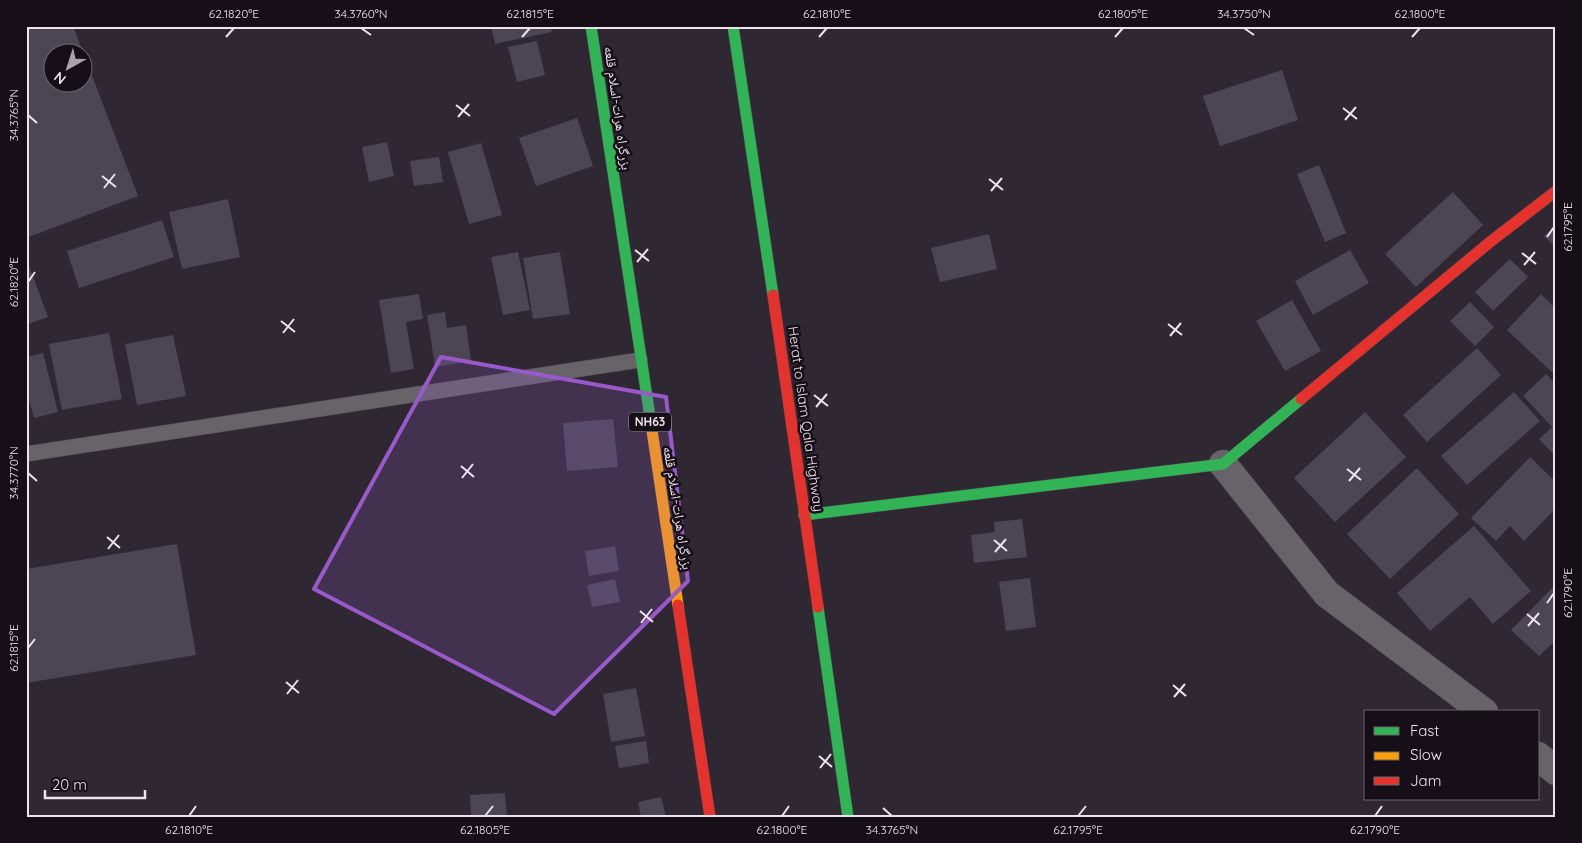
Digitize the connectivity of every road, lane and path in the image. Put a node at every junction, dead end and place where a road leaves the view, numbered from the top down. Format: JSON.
{"nodes":[{"id":1,"x":591,"y":26,"type":"edge"},
{"id":2,"x":733,"y":26,"type":"edge"},
{"id":3,"x":1556,"y":190,"type":"edge"},
{"id":4,"x":640,"y":360,"type":"junction"},
{"id":5,"x":26,"y":454,"type":"edge"},
{"id":6,"x":1222,"y":464,"type":"junction"},
{"id":7,"x":804,"y":515,"type":"junction"},
{"id":8,"x":1481,"y":710,"type":"edge"},
{"id":9,"x":1540,"y":758,"type":"edge"},
{"id":10,"x":1556,"y":771,"type":"edge"},
{"id":11,"x":710,"y":817,"type":"edge"},
{"id":12,"x":848,"y":817,"type":"edge"}],
"edges":[{"from":1,"to":4,"type":"main road","name":"بزرگراه هرات-اسلام قلعه","number":"NH63"},
{"from":2,"to":7,"type":"main road","name":"Herat to Islam Qala Highway"},
{"from":3,"to":6,"type":"main road"},
{"from":4,"to":5,"type":"lane"},
{"from":4,"to":11,"type":"main road","name":"بزرگراه هرات-اسلام قلعه","number":"NH63"},
{"from":6,"to":7,"type":"main road"},
{"from":6,"to":8,"type":"street"},
{"from":7,"to":12,"type":"main road","name":"Herat to Islam Qala Highway"},
{"from":9,"to":10,"type":"street"}]}
